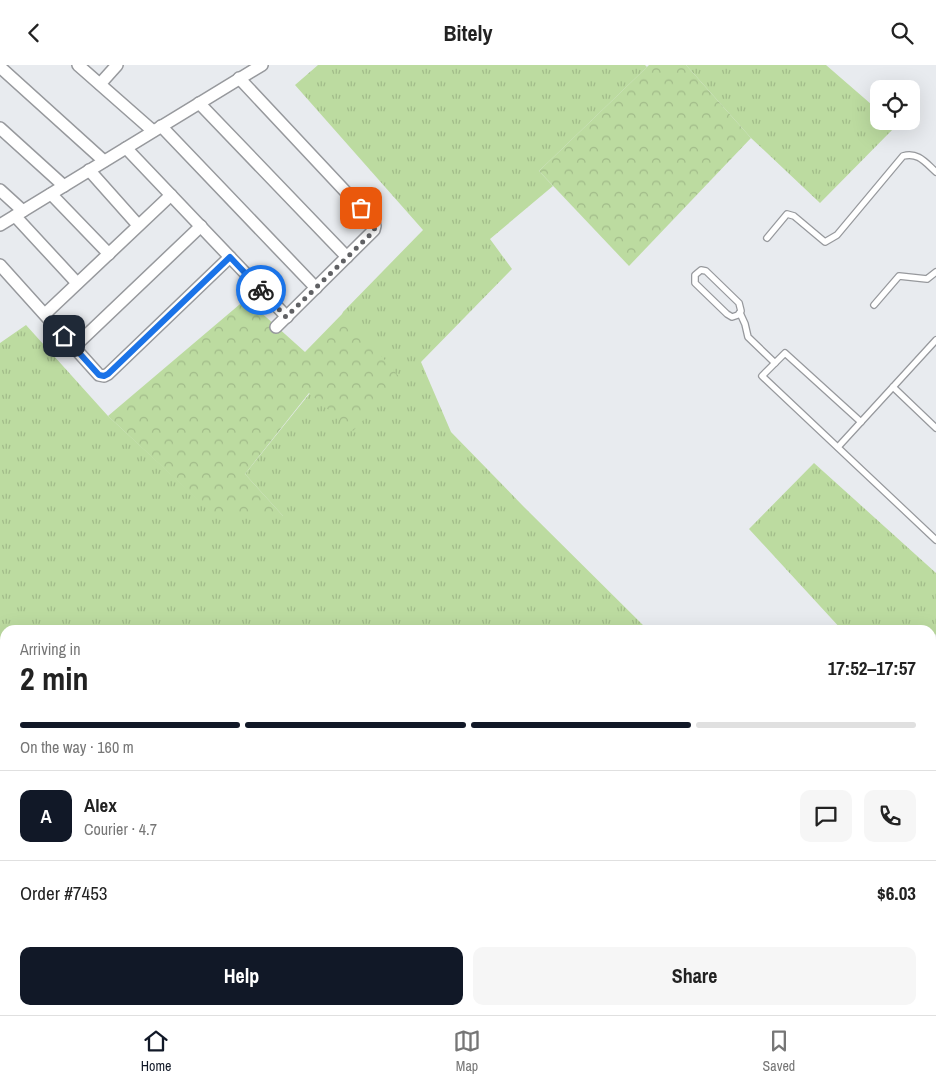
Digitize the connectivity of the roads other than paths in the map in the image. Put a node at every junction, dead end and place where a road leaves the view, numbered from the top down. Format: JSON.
{"nodes":[{"id":1,"x":78,"y":65,"type":"edge"},
{"id":2,"x":117,"y":65,"type":"edge"},
{"id":3,"x":238,"y":65,"type":"edge"},
{"id":4,"x":262,"y":65,"type":"edge"},
{"id":5,"x":0,"y":67,"type":"edge"},
{"id":6,"x":244,"y":75,"type":"junction"},
{"id":7,"x":100,"y":84,"type":"junction"},
{"id":8,"x":199,"y":103,"type":"junction"},
{"id":9,"x":0,"y":128,"type":"edge"},
{"id":10,"x":157,"y":129,"type":"junction"},
{"id":11,"x":126,"y":148,"type":"junction"},
{"id":12,"x":104,"y":161,"type":"junction"},
{"id":13,"x":89,"y":170,"type":"junction"},
{"id":14,"x":936,"y":172,"type":"edge"},
{"id":15,"x":64,"y":186,"type":"junction"},
{"id":16,"x":0,"y":190,"type":"edge"},
{"id":17,"x":51,"y":194,"type":"junction"},
{"id":18,"x":171,"y":195,"type":"junction"},
{"id":19,"x":19,"y":213,"type":"junction"},
{"id":20,"x":0,"y":225,"type":"edge"},
{"id":21,"x":138,"y":225,"type":"junction"},
{"id":22,"x":201,"y":227,"type":"junction"},
{"id":23,"x":767,"y":238,"type":"dead end"},
{"id":24,"x":108,"y":253,"type":"junction"},
{"id":25,"x":230,"y":257,"type":"junction"},
{"id":26,"x":347,"y":257,"type":"junction"},
{"id":27,"x":0,"y":265,"type":"edge"},
{"id":28,"x":936,"y":272,"type":"edge"},
{"id":29,"x":77,"y":283,"type":"junction"},
{"id":30,"x":316,"y":288,"type":"junction"},
{"id":31,"x":874,"y":305,"type":"dead end"},
{"id":32,"x":740,"y":313,"type":"junction"},
{"id":33,"x":44,"y":314,"type":"junction"},
{"id":34,"x":286,"y":317,"type":"junction"},
{"id":35,"x":276,"y":327,"type":"dead end"},
{"id":36,"x":936,"y":340,"type":"edge"},
{"id":37,"x":74,"y":347,"type":"junction"},
{"id":38,"x":775,"y":363,"type":"junction"},
{"id":39,"x":893,"y":387,"type":"junction"},
{"id":40,"x":861,"y":422,"type":"junction"},
{"id":41,"x":936,"y":428,"type":"edge"},
{"id":42,"x":838,"y":447,"type":"junction"},
{"id":43,"x":936,"y":540,"type":"edge"}],
"edges":[{"from":1,"to":7,"type":"street"},
{"from":2,"to":7,"type":"street"},
{"from":3,"to":6,"type":"street"},
{"from":4,"to":6,"type":"street"},
{"from":5,"to":12,"type":"street"},
{"from":6,"to":8,"type":"street"},
{"from":6,"to":26,"type":"street"},
{"from":7,"to":10,"type":"street"},
{"from":8,"to":10,"type":"street"},
{"from":8,"to":26,"type":"street"},
{"from":9,"to":15,"type":"street"},
{"from":10,"to":11,"type":"street"},
{"from":10,"to":30,"type":"street"},
{"from":11,"to":12,"type":"street"},
{"from":11,"to":18,"type":"street"},
{"from":12,"to":13,"type":"street"},
{"from":13,"to":15,"type":"street"},
{"from":13,"to":21,"type":"street"},
{"from":14,"to":23,"type":"lane"},
{"from":15,"to":17,"type":"street"},
{"from":16,"to":19,"type":"street"},
{"from":17,"to":19,"type":"street"},
{"from":17,"to":24,"type":"street"},
{"from":18,"to":21,"type":"street"},
{"from":18,"to":22,"type":"street"},
{"from":19,"to":20,"type":"street"},
{"from":19,"to":29,"type":"street"},
{"from":21,"to":24,"type":"street"},
{"from":22,"to":25,"type":"street"},
{"from":22,"to":37,"type":"street"},
{"from":24,"to":29,"type":"street"},
{"from":25,"to":34,"type":"street"},
{"from":25,"to":37,"type":"street"},
{"from":26,"to":30,"type":"street"},
{"from":27,"to":33,"type":"street"},
{"from":28,"to":31,"type":"lane"},
{"from":29,"to":33,"type":"street"},
{"from":30,"to":34,"type":"street"},
{"from":32,"to":32,"type":"lane"},
{"from":32,"to":38,"type":"lane"},
{"from":33,"to":37,"type":"street"},
{"from":34,"to":35,"type":"street"},
{"from":36,"to":39,"type":"lane"},
{"from":38,"to":40,"type":"lane"},
{"from":38,"to":42,"type":"lane"},
{"from":39,"to":40,"type":"lane"},
{"from":39,"to":41,"type":"lane"},
{"from":40,"to":42,"type":"lane"},
{"from":42,"to":43,"type":"lane"}]}
